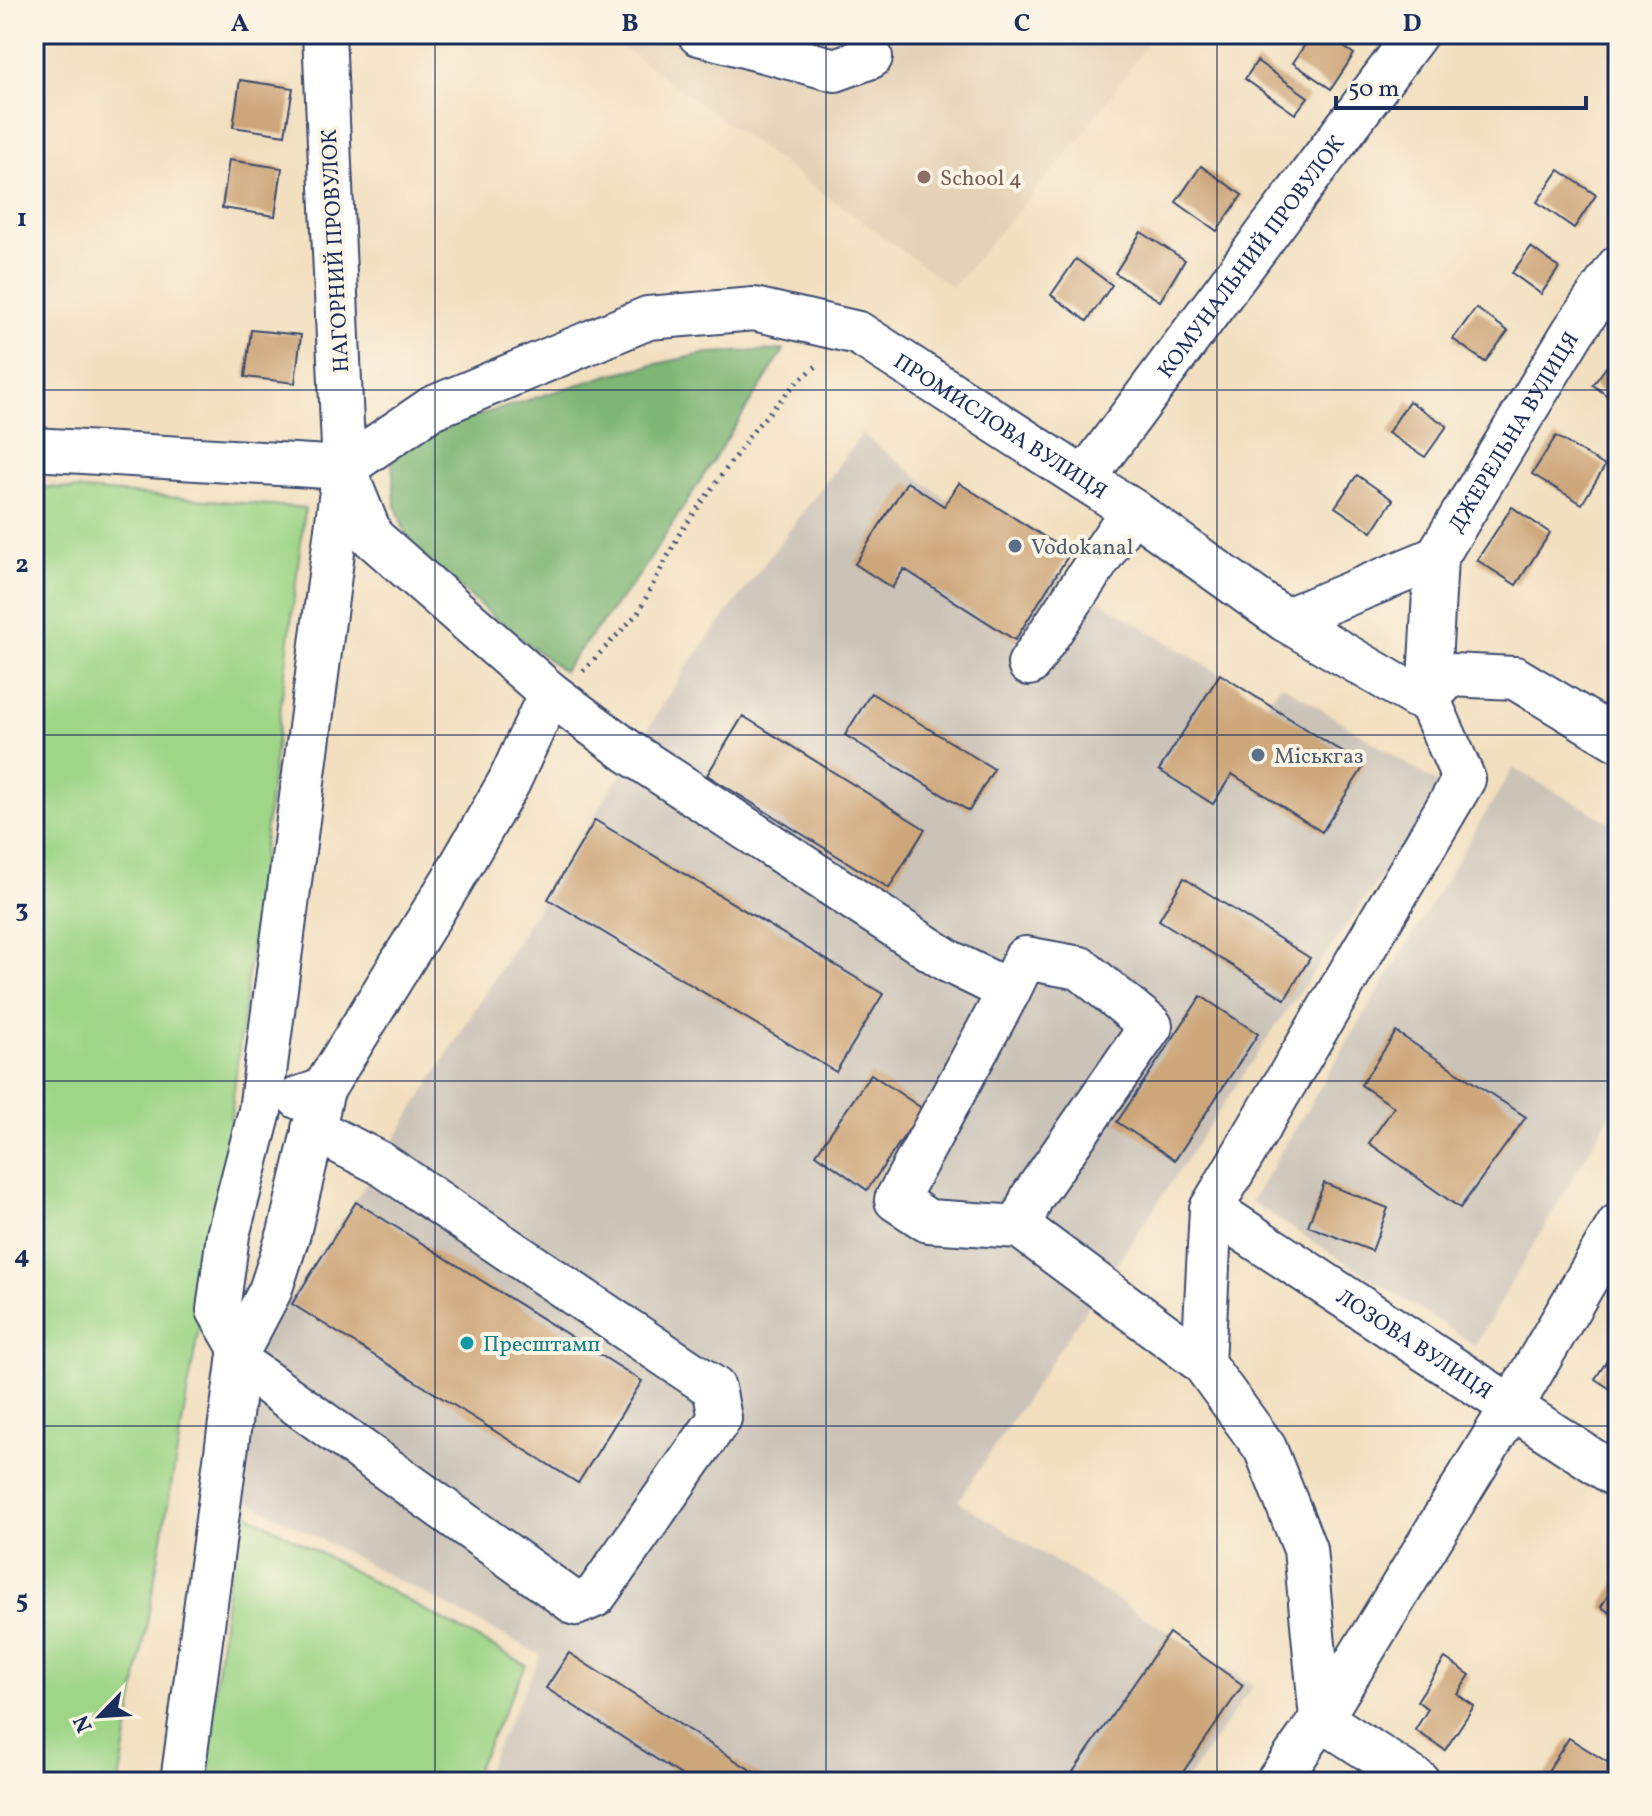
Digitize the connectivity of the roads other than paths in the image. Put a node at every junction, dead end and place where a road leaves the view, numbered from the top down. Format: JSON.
{"nodes":[{"id":1,"x":324,"y":34,"type":"edge"},
{"id":2,"x":699,"y":34,"type":"edge"},
{"id":3,"x":1416,"y":34,"type":"edge"},
{"id":4,"x":871,"y":57,"type":"dead end"},
{"id":5,"x":1618,"y":267,"type":"edge"},
{"id":6,"x":34,"y":449,"type":"edge"},
{"id":7,"x":344,"y":468,"type":"junction"},
{"id":8,"x":1084,"y":479,"type":"junction"},
{"id":9,"x":1132,"y":510,"type":"junction"},
{"id":10,"x":1436,"y":558,"type":"junction"},
{"id":11,"x":1285,"y":620,"type":"junction"},
{"id":12,"x":1029,"y":664,"type":"dead end"},
{"id":13,"x":550,"y":693,"type":"junction"},
{"id":14,"x":1428,"y":698,"type":"junction"},
{"id":15,"x":1618,"y":740,"type":"edge"},
{"id":16,"x":1009,"y":991,"type":"junction"},
{"id":17,"x":318,"y":1109,"type":"junction"},
{"id":18,"x":260,"y":1111,"type":"junction"},
{"id":19,"x":1211,"y":1209,"type":"junction"},
{"id":20,"x":1618,"y":1225,"type":"edge"},
{"id":21,"x":1020,"y":1227,"type":"junction"},
{"id":22,"x":239,"y":1355,"type":"junction"},
{"id":23,"x":1203,"y":1363,"type":"junction"},
{"id":24,"x":1511,"y":1408,"type":"junction"},
{"id":25,"x":1618,"y":1477,"type":"edge"},
{"id":26,"x":1321,"y":1719,"type":"junction"},
{"id":27,"x":182,"y":1782,"type":"edge"},
{"id":28,"x":1277,"y":1782,"type":"edge"},
{"id":29,"x":1419,"y":1782,"type":"edge"}],
"edges":[{"from":1,"to":7,"type":"street","name":"НАГОРНИЙ ПРОВУЛОК"},
{"from":2,"to":4,"type":"street"},
{"from":3,"to":8,"type":"street","name":"КОМУНАЛЬНИЙ ПРОВУЛОК"},
{"from":5,"to":10,"type":"street","name":"ДЖЕРЕЛЬНА ВУЛИЦЯ"},
{"from":6,"to":7,"type":"street"},
{"from":7,"to":8,"type":"street","name":"ПРОМИСЛОВА ВУЛИЦЯ"},
{"from":7,"to":13,"type":"street"},
{"from":7,"to":18,"type":"street"},
{"from":8,"to":9,"type":"street","name":"ПРОМИСЛОВА ВУЛИЦЯ"},
{"from":9,"to":11,"type":"street","name":"ПРОМИСЛОВА ВУЛИЦЯ"},
{"from":9,"to":12,"type":"street"},
{"from":10,"to":11,"type":"street"},
{"from":10,"to":14,"type":"street"},
{"from":11,"to":14,"type":"street","name":"ПРОМИСЛОВА ВУЛИЦЯ"},
{"from":13,"to":16,"type":"street"},
{"from":13,"to":17,"type":"street"},
{"from":14,"to":15,"type":"street"},
{"from":14,"to":19,"type":"street"},
{"from":16,"to":21,"type":"street"},
{"from":16,"to":21,"type":"street"},
{"from":17,"to":18,"type":"street"},
{"from":17,"to":22,"type":"street"},
{"from":17,"to":22,"type":"street"},
{"from":18,"to":22,"type":"street"},
{"from":19,"to":23,"type":"street"},
{"from":19,"to":24,"type":"street","name":"ЛОЗОВА ВУЛИЦЯ"},
{"from":20,"to":24,"type":"street"},
{"from":21,"to":23,"type":"street"},
{"from":22,"to":27,"type":"street"},
{"from":23,"to":26,"type":"street"},
{"from":24,"to":25,"type":"street","name":"ЛОЗОВА ВУЛИЦЯ"},
{"from":24,"to":26,"type":"street"},
{"from":26,"to":28,"type":"street"},
{"from":26,"to":29,"type":"street"}]}
